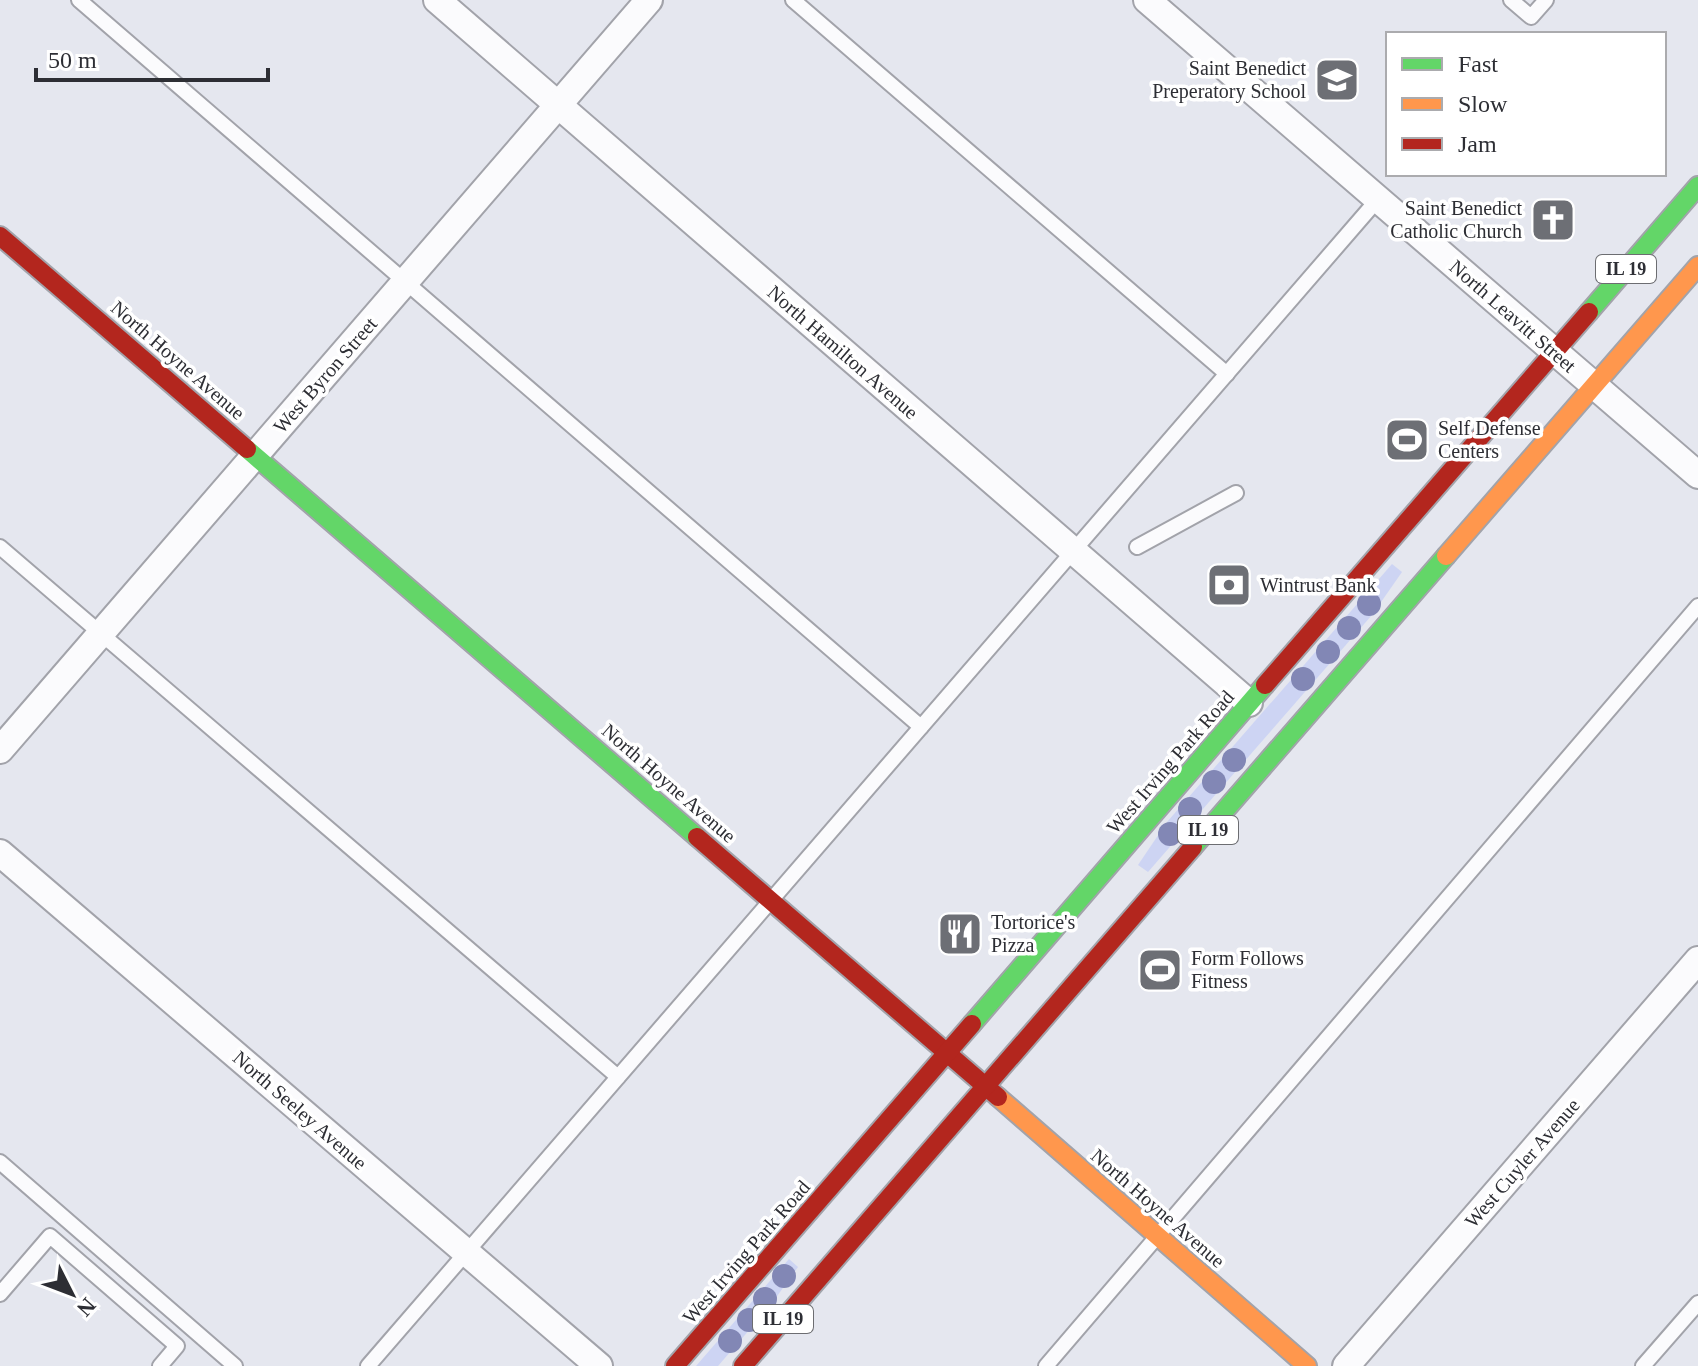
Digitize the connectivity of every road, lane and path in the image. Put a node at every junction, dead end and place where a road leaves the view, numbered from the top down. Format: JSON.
{"nodes":[{"id":1,"x":79,"y":0,"type":"edge"},
{"id":2,"x":437,"y":0,"type":"edge"},
{"id":3,"x":649,"y":0,"type":"edge"},
{"id":4,"x":793,"y":0,"type":"edge"},
{"id":5,"x":1147,"y":0,"type":"edge"},
{"id":6,"x":1511,"y":0,"type":"edge"},
{"id":7,"x":1546,"y":0,"type":"edge"},
{"id":8,"x":558,"y":105,"type":"junction"},
{"id":9,"x":1698,"y":186,"type":"edge"},
{"id":10,"x":1378,"y":199,"type":"junction"},
{"id":11,"x":0,"y":236,"type":"edge"},
{"id":12,"x":1698,"y":266,"type":"edge"},
{"id":13,"x":406,"y":282,"type":"junction"},
{"id":14,"x":1554,"y":351,"type":"junction"},
{"id":15,"x":1227,"y":374,"type":"junction"},
{"id":16,"x":1594,"y":386,"type":"junction"},
{"id":17,"x":255,"y":456,"type":"junction"},
{"id":18,"x":1698,"y":475,"type":"edge"},
{"id":19,"x":1236,"y":493,"type":"dead end"},
{"id":20,"x":0,"y":547,"type":"edge"},
{"id":21,"x":1137,"y":547,"type":"dead end"},
{"id":22,"x":1073,"y":552,"type":"junction"},
{"id":23,"x":1698,"y":606,"type":"edge"},
{"id":24,"x":100,"y":635,"type":"junction"},
{"id":25,"x":1249,"y":703,"type":"junction"},
{"id":26,"x":921,"y":727,"type":"junction"},
{"id":27,"x":0,"y":750,"type":"edge"},
{"id":28,"x":0,"y":853,"type":"edge"},
{"id":29,"x":771,"y":900,"type":"junction"},
{"id":30,"x":1698,"y":960,"type":"edge"},
{"id":31,"x":947,"y":1053,"type":"junction"},
{"id":32,"x":618,"y":1077,"type":"junction"},
{"id":33,"x":985,"y":1086,"type":"junction"},
{"id":34,"x":0,"y":1162,"type":"edge"},
{"id":35,"x":1158,"y":1236,"type":"junction"},
{"id":36,"x":466,"y":1252,"type":"junction"},
{"id":37,"x":0,"y":1294,"type":"edge"},
{"id":38,"x":1698,"y":1303,"type":"edge"},
{"id":39,"x":160,"y":1366,"type":"edge"},
{"id":40,"x":235,"y":1366,"type":"edge"},
{"id":41,"x":368,"y":1366,"type":"edge"},
{"id":42,"x":599,"y":1366,"type":"edge"},
{"id":43,"x":675,"y":1366,"type":"edge"},
{"id":44,"x":743,"y":1366,"type":"edge"},
{"id":45,"x":1046,"y":1366,"type":"edge"},
{"id":46,"x":1307,"y":1366,"type":"edge"},
{"id":47,"x":1346,"y":1366,"type":"edge"},
{"id":48,"x":1643,"y":1366,"type":"edge"}],
"edges":[{"from":1,"to":13,"type":"lane"},
{"from":2,"to":8,"type":"street","name":"North Hamilton Avenue"},
{"from":3,"to":8,"type":"street","name":"West Byron Street"},
{"from":4,"to":15,"type":"lane"},
{"from":5,"to":10,"type":"street","name":"North Leavitt Street"},
{"from":6,"to":7,"type":"lane"},
{"from":8,"to":13,"type":"street","name":"West Byron Street"},
{"from":8,"to":22,"type":"street","name":"North Hamilton Avenue"},
{"from":9,"to":14,"type":"main road","name":"West Irving Park Road","number":"IL 19"},
{"from":10,"to":14,"type":"street","name":"North Leavitt Street"},
{"from":10,"to":15,"type":"lane"},
{"from":11,"to":17,"type":"main road","name":"North Hoyne Avenue"},
{"from":12,"to":16,"type":"main road","number":"IL 19"},
{"from":13,"to":17,"type":"street","name":"West Byron Street"},
{"from":13,"to":26,"type":"lane"},
{"from":14,"to":16,"type":"street","name":"North Leavitt Street"},
{"from":14,"to":25,"type":"main road","name":"West Irving Park Road","number":"IL 19"},
{"from":15,"to":22,"type":"lane"},
{"from":16,"to":18,"type":"street","name":"North Leavitt Street"},
{"from":16,"to":33,"type":"main road","number":"IL 19"},
{"from":17,"to":24,"type":"street","name":"West Byron Street"},
{"from":17,"to":29,"type":"main road","name":"North Hoyne Avenue"},
{"from":19,"to":21,"type":"lane"},
{"from":20,"to":24,"type":"lane"},
{"from":22,"to":25,"type":"street","name":"North Hamilton Avenue"},
{"from":22,"to":26,"type":"lane"},
{"from":23,"to":35,"type":"lane"},
{"from":24,"to":27,"type":"street","name":"West Byron Street"},
{"from":24,"to":32,"type":"lane"},
{"from":25,"to":31,"type":"main road","name":"West Irving Park Road","number":"IL 19"},
{"from":26,"to":29,"type":"lane"},
{"from":28,"to":36,"type":"street","name":"North Seeley Avenue"},
{"from":29,"to":31,"type":"main road","name":"North Hoyne Avenue"},
{"from":29,"to":32,"type":"lane"},
{"from":30,"to":47,"type":"street","name":"West Cuyler Avenue"},
{"from":31,"to":33,"type":"main road","name":"North Hoyne Avenue"},
{"from":31,"to":43,"type":"main road","name":"West Irving Park Road","number":"IL 19"},
{"from":32,"to":36,"type":"lane"},
{"from":33,"to":35,"type":"main road","name":"North Hoyne Avenue"},
{"from":33,"to":44,"type":"main road","number":"IL 19"},
{"from":34,"to":40,"type":"lane"},
{"from":35,"to":45,"type":"lane"},
{"from":35,"to":46,"type":"main road","name":"North Hoyne Avenue"},
{"from":36,"to":41,"type":"lane"},
{"from":36,"to":42,"type":"street","name":"North Seeley Avenue"},
{"from":37,"to":39,"type":"lane"},
{"from":38,"to":48,"type":"lane"}]}
